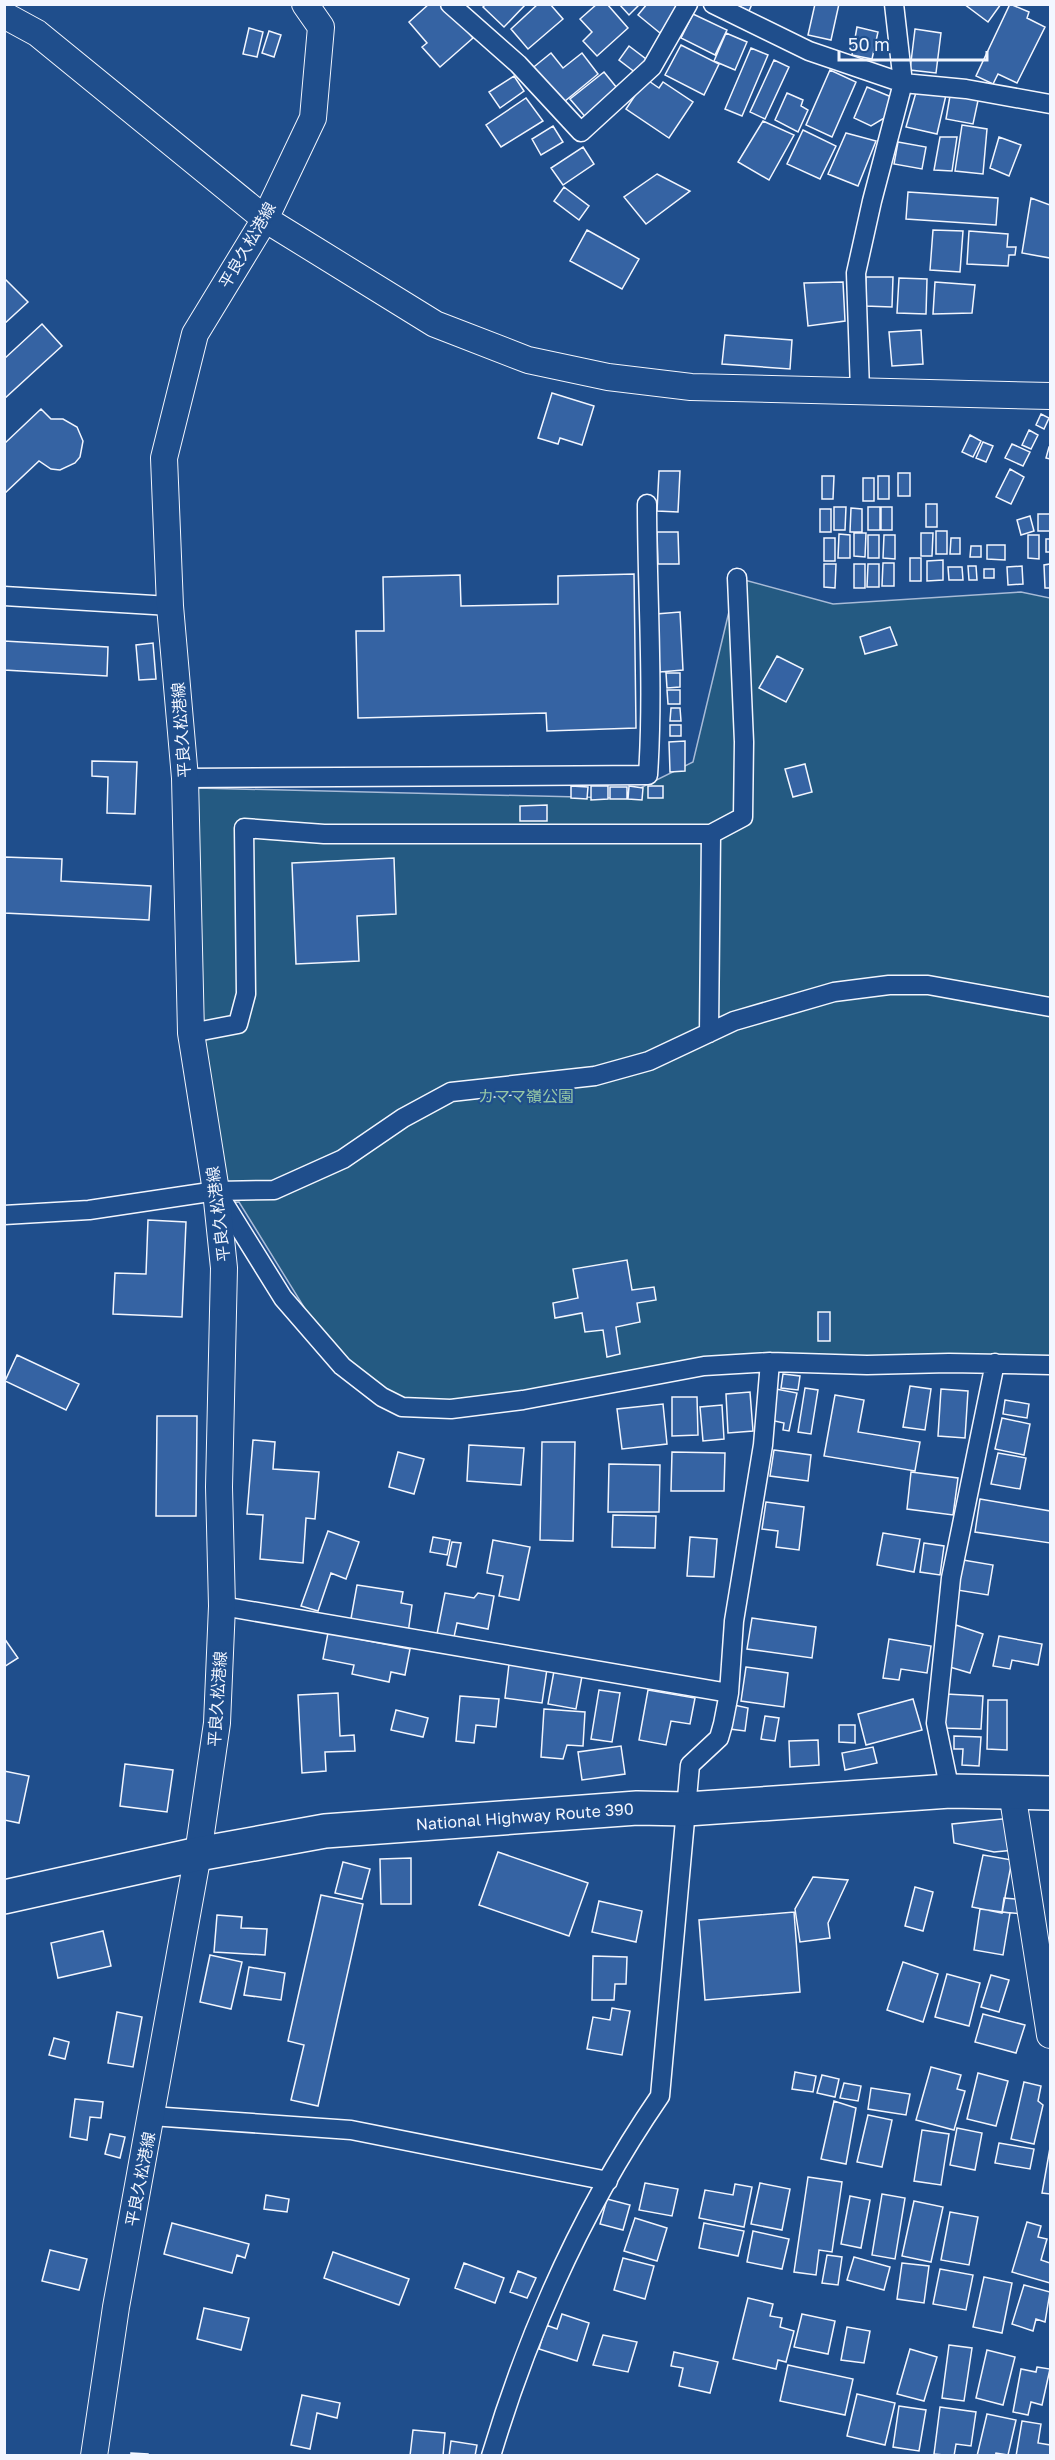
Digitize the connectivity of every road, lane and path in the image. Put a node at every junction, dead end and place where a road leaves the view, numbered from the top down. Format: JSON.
{"nodes":[{"id":1,"x":305,"y":4,"type":"edge"},
{"id":2,"x":333,"y":4,"type":"edge"},
{"id":3,"x":450,"y":4,"type":"edge"},
{"id":4,"x":688,"y":4,"type":"edge"},
{"id":5,"x":713,"y":4,"type":"edge"},
{"id":6,"x":894,"y":4,"type":"edge"},
{"id":7,"x":4,"y":15,"type":"edge"},
{"id":8,"x":321,"y":27,"type":"junction"},
{"id":9,"x":903,"y":83,"type":"junction"},
{"id":10,"x":1050,"y":104,"type":"edge"},
{"id":11,"x":265,"y":219,"type":"junction"},
{"id":12,"x":860,"y":391,"type":"junction"},
{"id":13,"x":1050,"y":396,"type":"edge"},
{"id":14,"x":647,"y":504,"type":"dead end"},
{"id":15,"x":737,"y":578,"type":"dead end"},
{"id":16,"x":4,"y":596,"type":"edge"},
{"id":17,"x":170,"y":606,"type":"junction"},
{"id":18,"x":185,"y":778,"type":"junction"},
{"id":19,"x":711,"y":834,"type":"junction"},
{"id":20,"x":1050,"y":1007,"type":"edge"},
{"id":21,"x":191,"y":1033,"type":"junction"},
{"id":22,"x":709,"y":1033,"type":"junction"},
{"id":23,"x":216,"y":1191,"type":"junction"},
{"id":24,"x":4,"y":1215,"type":"edge"},
{"id":25,"x":770,"y":1362,"type":"junction"},
{"id":26,"x":995,"y":1363,"type":"junction"},
{"id":27,"x":1050,"y":1365,"type":"edge"},
{"id":28,"x":222,"y":1606,"type":"junction"},
{"id":29,"x":729,"y":1693,"type":"junction"},
{"id":30,"x":950,"y":1791,"type":"junction"},
{"id":31,"x":1012,"y":1792,"type":"junction"},
{"id":32,"x":1050,"y":1793,"type":"edge"},
{"id":33,"x":687,"y":1809,"type":"junction"},
{"id":34,"x":198,"y":1854,"type":"junction"},
{"id":35,"x":4,"y":1898,"type":"edge"},
{"id":36,"x":1050,"y":2036,"type":"edge"},
{"id":37,"x":151,"y":2116,"type":"junction"},
{"id":38,"x":608,"y":2181,"type":"junction"},
{"id":39,"x":94,"y":2456,"type":"edge"},
{"id":40,"x":491,"y":2456,"type":"edge"}],
"edges":[{"from":1,"to":8,"type":"main road"},
{"from":2,"to":8,"type":"main road"},
{"from":3,"to":4,"type":"street"},
{"from":5,"to":9,"type":"street"},
{"from":6,"to":9,"type":"street"},
{"from":7,"to":11,"type":"main road"},
{"from":8,"to":11,"type":"main road","name":"平良久松港線"},
{"from":9,"to":10,"type":"street"},
{"from":9,"to":12,"type":"street"},
{"from":11,"to":12,"type":"main road"},
{"from":11,"to":17,"type":"main road","name":"平良久松港線"},
{"from":12,"to":13,"type":"main road"},
{"from":14,"to":18,"type":"street"},
{"from":15,"to":19,"type":"street"},
{"from":16,"to":17,"type":"street"},
{"from":17,"to":18,"type":"main road","name":"平良久松港線"},
{"from":18,"to":21,"type":"main road","name":"平良久松港線"},
{"from":19,"to":21,"type":"street"},
{"from":19,"to":22,"type":"street"},
{"from":20,"to":22,"type":"street"},
{"from":21,"to":23,"type":"main road","name":"平良久松港線"},
{"from":22,"to":23,"type":"street"},
{"from":23,"to":24,"type":"street"},
{"from":23,"to":25,"type":"street"},
{"from":23,"to":28,"type":"main road","name":"平良久松港線"},
{"from":25,"to":26,"type":"street"},
{"from":25,"to":29,"type":"street"},
{"from":26,"to":27,"type":"street"},
{"from":26,"to":30,"type":"street"},
{"from":28,"to":29,"type":"street"},
{"from":28,"to":34,"type":"main road","name":"平良久松港線"},
{"from":29,"to":33,"type":"street"},
{"from":30,"to":31,"type":"highway","name":"National Highway Route 390"},
{"from":30,"to":33,"type":"highway","name":"National Highway Route 390"},
{"from":31,"to":32,"type":"highway","name":"National Highway Route 390"},
{"from":31,"to":36,"type":"main road"},
{"from":33,"to":34,"type":"highway","name":"National Highway Route 390"},
{"from":33,"to":38,"type":"street"},
{"from":34,"to":35,"type":"highway","name":"National Highway Route 390"},
{"from":34,"to":37,"type":"main road","name":"平良久松港線"},
{"from":37,"to":38,"type":"street"},
{"from":37,"to":39,"type":"main road","name":"平良久松港線"},
{"from":38,"to":40,"type":"street"}]}
